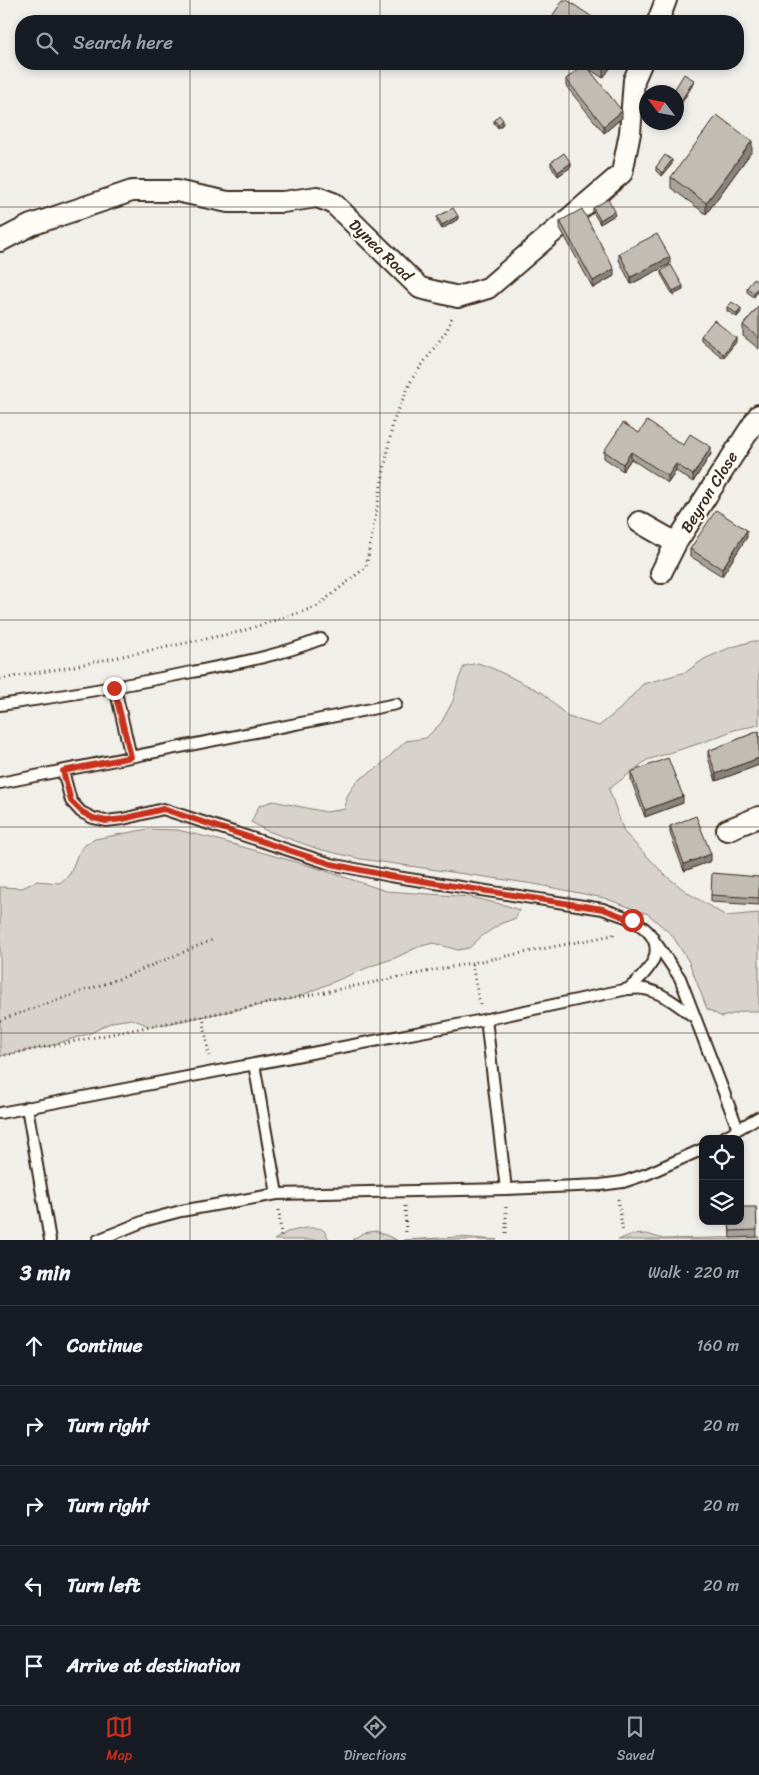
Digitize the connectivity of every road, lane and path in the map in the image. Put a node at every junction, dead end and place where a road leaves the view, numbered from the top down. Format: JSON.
{"nodes":[{"id":1,"x":666,"y":0,"type":"edge"},
{"id":2,"x":660,"y":15,"type":"edge"},
{"id":3,"x":638,"y":70,"type":"edge"},
{"id":4,"x":0,"y":241,"type":"edge"},
{"id":5,"x":458,"y":298,"type":"junction"},
{"id":6,"x":759,"y":415,"type":"edge"},
{"id":7,"x":639,"y":522,"type":"dead end"},
{"id":8,"x":676,"y":543,"type":"junction"},
{"id":9,"x":661,"y":573,"type":"dead end"},
{"id":10,"x":321,"y":639,"type":"dead end"},
{"id":11,"x":0,"y":679,"type":"edge"},
{"id":12,"x":114,"y":688,"type":"junction"},
{"id":13,"x":396,"y":704,"type":"dead end"},
{"id":14,"x":0,"y":705,"type":"edge"},
{"id":15,"x":131,"y":757,"type":"junction"},
{"id":16,"x":63,"y":771,"type":"junction"},
{"id":17,"x":0,"y":783,"type":"edge"},
{"id":18,"x":759,"y":817,"type":"edge"},
{"id":19,"x":727,"y":830,"type":"dead end"},
{"id":20,"x":621,"y":916,"type":"junction"},
{"id":21,"x":212,"y":940,"type":"dead end"},
{"id":22,"x":656,"y":943,"type":"junction"},
{"id":23,"x":472,"y":964,"type":"junction"},
{"id":24,"x":628,"y":990,"type":"junction"},
{"id":25,"x":203,"y":1016,"type":"junction"},
{"id":26,"x":695,"y":1018,"type":"junction"},
{"id":27,"x":484,"y":1019,"type":"junction"},
{"id":28,"x":0,"y":1020,"type":"edge"},
{"id":29,"x":0,"y":1056,"type":"edge"},
{"id":30,"x":254,"y":1064,"type":"junction"},
{"id":31,"x":212,"y":1072,"type":"junction"},
{"id":32,"x":27,"y":1107,"type":"junction"},
{"id":33,"x":0,"y":1113,"type":"edge"},
{"id":34,"x":759,"y":1117,"type":"edge"},
{"id":35,"x":738,"y":1129,"type":"junction"},
{"id":36,"x":728,"y":1135,"type":"edge"},
{"id":37,"x":699,"y":1151,"type":"edge"},
{"id":38,"x":616,"y":1183,"type":"junction"},
{"id":39,"x":506,"y":1189,"type":"junction"},
{"id":40,"x":404,"y":1191,"type":"junction"},
{"id":41,"x":277,"y":1194,"type":"junction"},
{"id":42,"x":406,"y":1233,"type":"dead end"},
{"id":43,"x":623,"y":1233,"type":"dead end"},
{"id":44,"x":506,"y":1234,"type":"dead end"},
{"id":45,"x":281,"y":1236,"type":"dead end"},
{"id":46,"x":50,"y":1240,"type":"edge"},
{"id":47,"x":98,"y":1240,"type":"edge"}],
"edges":[{"from":1,"to":2,"type":"street"},
{"from":3,"to":5,"type":"street"},
{"from":4,"to":5,"type":"street","name":"Dynea Road"},
{"from":5,"to":11,"type":"path"},
{"from":6,"to":8,"type":"street","name":"Beyron Close"},
{"from":7,"to":8,"type":"street","name":"Beyron Close"},
{"from":8,"to":9,"type":"street","name":"Beyron Close"},
{"from":10,"to":12,"type":"lane"},
{"from":12,"to":14,"type":"lane"},
{"from":12,"to":15,"type":"lane"},
{"from":13,"to":15,"type":"lane"},
{"from":15,"to":16,"type":"lane"},
{"from":16,"to":17,"type":"lane"},
{"from":16,"to":20,"type":"lane"},
{"from":18,"to":19,"type":"street"},
{"from":20,"to":22,"type":"lane"},
{"from":20,"to":23,"type":"path"},
{"from":21,"to":28,"type":"path"},
{"from":22,"to":24,"type":"lane"},
{"from":22,"to":26,"type":"lane"},
{"from":23,"to":25,"type":"path"},
{"from":23,"to":27,"type":"path"},
{"from":24,"to":26,"type":"lane"},
{"from":24,"to":27,"type":"lane"},
{"from":25,"to":29,"type":"path"},
{"from":25,"to":31,"type":"path"},
{"from":26,"to":35,"type":"lane"},
{"from":27,"to":30,"type":"lane"},
{"from":27,"to":39,"type":"lane"},
{"from":30,"to":31,"type":"lane"},
{"from":30,"to":41,"type":"lane"},
{"from":31,"to":32,"type":"lane"},
{"from":32,"to":33,"type":"lane"},
{"from":32,"to":46,"type":"lane"},
{"from":34,"to":35,"type":"lane"},
{"from":35,"to":36,"type":"lane"},
{"from":37,"to":38,"type":"lane"},
{"from":38,"to":39,"type":"lane"},
{"from":38,"to":43,"type":"path"},
{"from":39,"to":40,"type":"lane"},
{"from":39,"to":44,"type":"path"},
{"from":40,"to":41,"type":"lane"},
{"from":40,"to":42,"type":"path"},
{"from":41,"to":45,"type":"path"},
{"from":41,"to":47,"type":"lane"}]}
